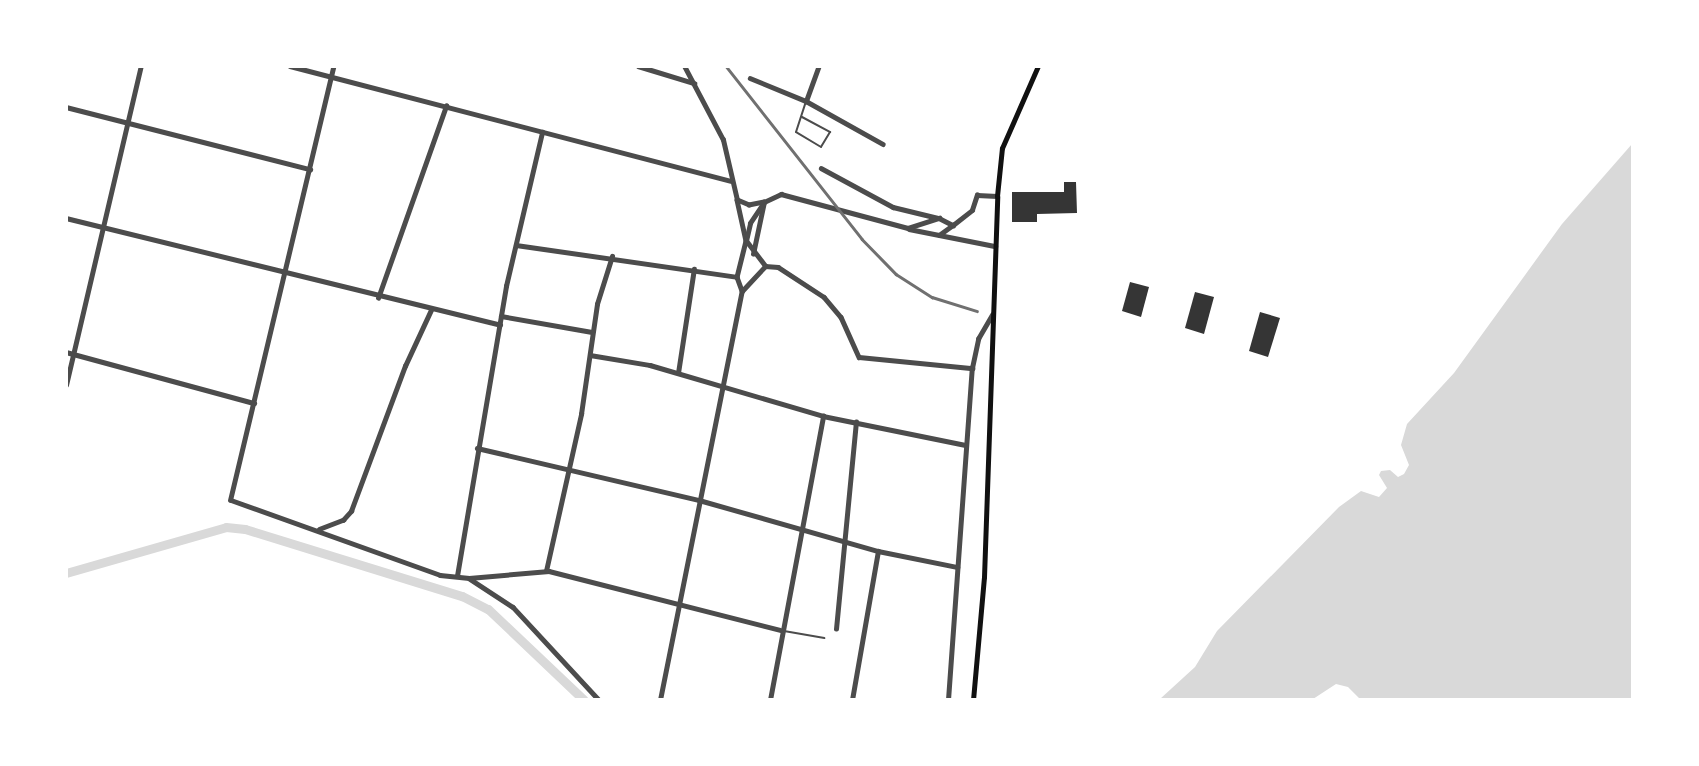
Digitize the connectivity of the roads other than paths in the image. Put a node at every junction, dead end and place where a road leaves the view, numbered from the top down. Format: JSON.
{"nodes":[{"id":1,"x":141,"y":66,"type":"edge"},
{"id":2,"x":290,"y":66,"type":"edge"},
{"id":3,"x":334,"y":66,"type":"edge"},
{"id":4,"x":639,"y":66,"type":"edge"},
{"id":5,"x":684,"y":66,"type":"edge"},
{"id":6,"x":818,"y":66,"type":"edge"},
{"id":7,"x":1038,"y":66,"type":"edge"},
{"id":8,"x":332,"y":77,"type":"junction"},
{"id":9,"x":750,"y":78,"type":"dead end"},
{"id":10,"x":694,"y":83,"type":"junction"},
{"id":11,"x":806,"y":102,"type":"junction"},
{"id":12,"x":446,"y":106,"type":"junction"},
{"id":13,"x":66,"y":107,"type":"edge"},
{"id":14,"x":802,"y":117,"type":"junction"},
{"id":15,"x":127,"y":120,"type":"junction"},
{"id":16,"x":542,"y":132,"type":"junction"},
{"id":17,"x":883,"y":144,"type":"dead end"},
{"id":18,"x":821,"y":168,"type":"dead end"},
{"id":19,"x":310,"y":169,"type":"junction"},
{"id":20,"x":730,"y":181,"type":"junction"},
{"id":21,"x":997,"y":196,"type":"junction"},
{"id":22,"x":737,"y":200,"type":"junction"},
{"id":23,"x":764,"y":202,"type":"junction"},
{"id":24,"x":66,"y":218,"type":"edge"},
{"id":25,"x":939,"y":218,"type":"junction"},
{"id":26,"x":953,"y":225,"type":"junction"},
{"id":27,"x":102,"y":227,"type":"junction"},
{"id":28,"x":908,"y":228,"type":"junction"},
{"id":29,"x":939,"y":236,"type":"junction"},
{"id":30,"x":746,"y":241,"type":"junction"},
{"id":31,"x":516,"y":244,"type":"junction"},
{"id":32,"x":995,"y":246,"type":"junction"},
{"id":33,"x":753,"y":255,"type":"junction"},
{"id":34,"x":612,"y":256,"type":"junction"},
{"id":35,"x":765,"y":266,"type":"junction"},
{"id":36,"x":694,"y":270,"type":"junction"},
{"id":37,"x":285,"y":274,"type":"junction"},
{"id":38,"x":737,"y":277,"type":"junction"},
{"id":39,"x":742,"y":291,"type":"junction"},
{"id":40,"x":378,"y":298,"type":"junction"},
{"id":41,"x":431,"y":310,"type":"junction"},
{"id":42,"x":993,"y":315,"type":"junction"},
{"id":43,"x":501,"y":316,"type":"junction"},
{"id":44,"x":500,"y":325,"type":"junction"},
{"id":45,"x":593,"y":332,"type":"junction"},
{"id":46,"x":66,"y":352,"type":"edge"},
{"id":47,"x":74,"y":354,"type":"junction"},
{"id":48,"x":590,"y":355,"type":"junction"},
{"id":49,"x":972,"y":368,"type":"junction"},
{"id":50,"x":678,"y":373,"type":"junction"},
{"id":51,"x":66,"y":385,"type":"edge"},
{"id":52,"x":722,"y":385,"type":"junction"},
{"id":53,"x":254,"y":403,"type":"junction"},
{"id":54,"x":823,"y":415,"type":"junction"},
{"id":55,"x":856,"y":422,"type":"junction"},
{"id":56,"x":965,"y":445,"type":"junction"},
{"id":57,"x":477,"y":448,"type":"junction"},
{"id":58,"x":568,"y":467,"type":"junction"},
{"id":59,"x":699,"y":500,"type":"junction"},
{"id":60,"x":799,"y":529,"type":"junction"},
{"id":61,"x":318,"y":530,"type":"junction"},
{"id":62,"x":843,"y":541,"type":"junction"},
{"id":63,"x":878,"y":551,"type":"junction"},
{"id":64,"x":957,"y":567,"type":"junction"},
{"id":65,"x":546,"y":571,"type":"junction"},
{"id":66,"x":457,"y":576,"type":"junction"},
{"id":67,"x":469,"y":578,"type":"junction"},
{"id":68,"x":681,"y":605,"type":"junction"},
{"id":69,"x":836,"y":629,"type":"dead end"},
{"id":70,"x":780,"y":630,"type":"junction"},
{"id":71,"x":824,"y":638,"type":"dead end"},
{"id":72,"x":598,"y":699,"type":"edge"},
{"id":73,"x":660,"y":699,"type":"edge"},
{"id":74,"x":770,"y":699,"type":"edge"},
{"id":75,"x":852,"y":699,"type":"edge"},
{"id":76,"x":948,"y":699,"type":"edge"},
{"id":77,"x":973,"y":699,"type":"edge"}],
"edges":[{"from":1,"to":15,"type":"street"},
{"from":2,"to":8,"type":"street"},
{"from":3,"to":8,"type":"street"},
{"from":4,"to":10,"type":"street"},
{"from":5,"to":10,"type":"street"},
{"from":6,"to":11,"type":"street"},
{"from":7,"to":21,"type":"main road"},
{"from":8,"to":12,"type":"street"},
{"from":8,"to":19,"type":"street"},
{"from":9,"to":11,"type":"street"},
{"from":10,"to":20,"type":"street"},
{"from":11,"to":14,"type":"lane"},
{"from":11,"to":17,"type":"street"},
{"from":12,"to":16,"type":"street"},
{"from":12,"to":40,"type":"street"},
{"from":13,"to":15,"type":"street"},
{"from":14,"to":14,"type":"lane"},
{"from":15,"to":19,"type":"street"},
{"from":15,"to":27,"type":"street"},
{"from":16,"to":20,"type":"street"},
{"from":16,"to":31,"type":"street"},
{"from":18,"to":25,"type":"street"},
{"from":19,"to":37,"type":"street"},
{"from":20,"to":22,"type":"street"},
{"from":21,"to":26,"type":"street"},
{"from":21,"to":32,"type":"main road"},
{"from":22,"to":23,"type":"street"},
{"from":22,"to":30,"type":"street"},
{"from":23,"to":28,"type":"street"},
{"from":23,"to":30,"type":"street"},
{"from":23,"to":33,"type":"street"},
{"from":24,"to":27,"type":"street"},
{"from":25,"to":26,"type":"street"},
{"from":25,"to":28,"type":"street"},
{"from":26,"to":29,"type":"street"},
{"from":27,"to":37,"type":"street"},
{"from":27,"to":47,"type":"street"},
{"from":28,"to":29,"type":"street"},
{"from":29,"to":32,"type":"street"},
{"from":30,"to":33,"type":"street"},
{"from":30,"to":38,"type":"street"},
{"from":31,"to":34,"type":"street"},
{"from":31,"to":43,"type":"street"},
{"from":32,"to":42,"type":"main road"},
{"from":33,"to":35,"type":"street"},
{"from":34,"to":36,"type":"street"},
{"from":34,"to":45,"type":"street"},
{"from":35,"to":39,"type":"street"},
{"from":35,"to":49,"type":"street"},
{"from":36,"to":38,"type":"street"},
{"from":36,"to":50,"type":"street"},
{"from":37,"to":40,"type":"street"},
{"from":37,"to":53,"type":"street"},
{"from":38,"to":39,"type":"street"},
{"from":39,"to":52,"type":"street"},
{"from":40,"to":41,"type":"street"},
{"from":41,"to":44,"type":"street"},
{"from":41,"to":61,"type":"street"},
{"from":42,"to":49,"type":"street"},
{"from":42,"to":77,"type":"main road"},
{"from":43,"to":44,"type":"street"},
{"from":43,"to":45,"type":"street"},
{"from":44,"to":57,"type":"street"},
{"from":45,"to":48,"type":"street"},
{"from":46,"to":47,"type":"street"},
{"from":47,"to":51,"type":"street"},
{"from":47,"to":53,"type":"street"},
{"from":48,"to":50,"type":"street"},
{"from":48,"to":58,"type":"street"},
{"from":49,"to":56,"type":"street"},
{"from":50,"to":52,"type":"street"},
{"from":52,"to":54,"type":"street"},
{"from":52,"to":59,"type":"street"},
{"from":53,"to":61,"type":"street"},
{"from":54,"to":55,"type":"street"},
{"from":54,"to":60,"type":"street"},
{"from":55,"to":56,"type":"street"},
{"from":55,"to":62,"type":"street"},
{"from":56,"to":64,"type":"street"},
{"from":57,"to":58,"type":"street"},
{"from":57,"to":66,"type":"street"},
{"from":58,"to":59,"type":"street"},
{"from":58,"to":65,"type":"street"},
{"from":59,"to":60,"type":"street"},
{"from":59,"to":68,"type":"street"},
{"from":60,"to":62,"type":"street"},
{"from":60,"to":70,"type":"street"},
{"from":61,"to":66,"type":"street"},
{"from":62,"to":63,"type":"street"},
{"from":62,"to":69,"type":"street"},
{"from":63,"to":64,"type":"street"},
{"from":63,"to":75,"type":"street"},
{"from":64,"to":76,"type":"street"},
{"from":65,"to":67,"type":"street"},
{"from":65,"to":68,"type":"street"},
{"from":66,"to":67,"type":"street"},
{"from":67,"to":72,"type":"street"},
{"from":68,"to":70,"type":"street"},
{"from":68,"to":73,"type":"street"},
{"from":70,"to":71,"type":"lane"},
{"from":70,"to":74,"type":"street"}]}
